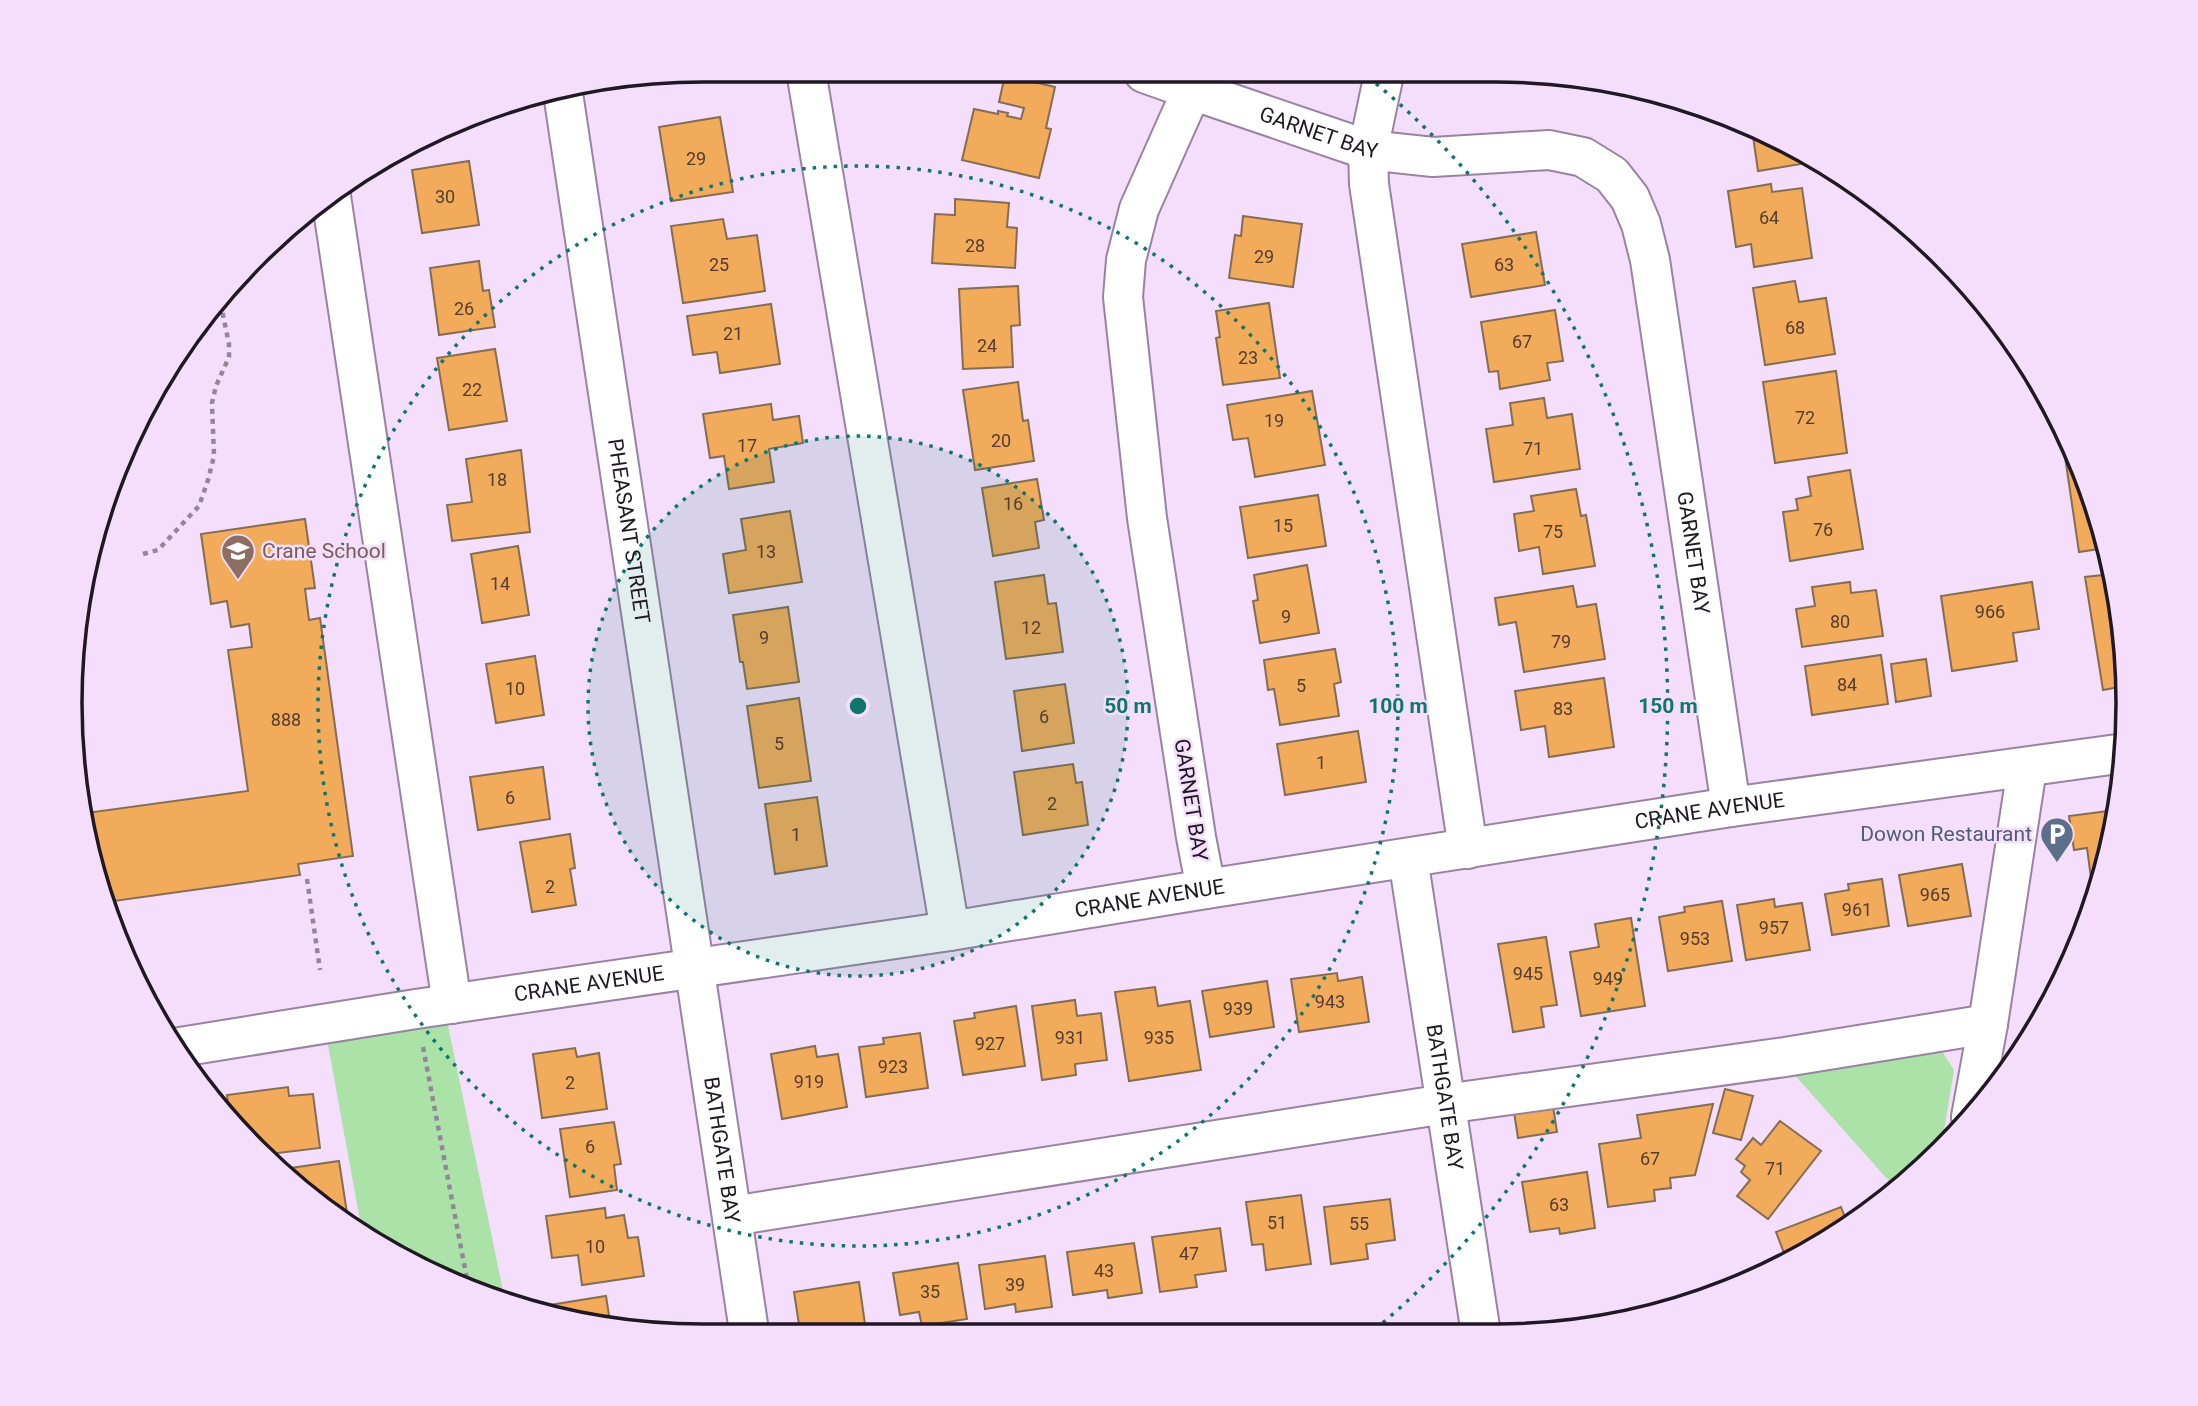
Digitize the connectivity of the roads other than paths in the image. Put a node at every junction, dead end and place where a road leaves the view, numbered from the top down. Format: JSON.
{"nodes":[{"id":1,"x":808,"y":82,"type":"edge"},
{"id":2,"x":1169,"y":82,"type":"edge"},
{"id":3,"x":1382,"y":82,"type":"edge"},
{"id":4,"x":1192,"y":90,"type":"junction"},
{"id":5,"x":564,"y":98,"type":"edge"},
{"id":6,"x":1368,"y":150,"type":"junction"},
{"id":7,"x":332,"y":206,"type":"edge"},
{"id":8,"x":2113,"y":755,"type":"edge"},
{"id":9,"x":2027,"y":768,"type":"junction"},
{"id":10,"x":1731,"y":807,"type":"junction"},
{"id":11,"x":1468,"y":849,"type":"junction"},
{"id":12,"x":1408,"y":858,"type":"junction"},
{"id":13,"x":1206,"y":888,"type":"junction"},
{"id":14,"x":950,"y":931,"type":"junction"},
{"id":15,"x":694,"y":968,"type":"junction"},
{"id":16,"x":434,"y":1006,"type":"junction"},
{"id":17,"x":1988,"y":1024,"type":"junction"},
{"id":18,"x":186,"y":1046,"type":"edge"},
{"id":19,"x":1975,"y":1096,"type":"edge"},
{"id":20,"x":1445,"y":1104,"type":"junction"},
{"id":21,"x":732,"y":1216,"type":"junction"},
{"id":22,"x":747,"y":1324,"type":"edge"},
{"id":23,"x":1479,"y":1324,"type":"edge"}],
"edges":[{"from":1,"to":14,"type":"street"},
{"from":2,"to":4,"type":"street"},
{"from":3,"to":6,"type":"street"},
{"from":4,"to":6,"type":"street","name":"GARNET BAY"},
{"from":4,"to":13,"type":"street","name":"GARNET BAY"},
{"from":5,"to":15,"type":"street","name":"PHEASANT STREET"},
{"from":6,"to":10,"type":"street","name":"GARNET BAY"},
{"from":6,"to":11,"type":"street"},
{"from":7,"to":16,"type":"street"},
{"from":8,"to":9,"type":"street","name":"CRANE AVENUE"},
{"from":9,"to":10,"type":"street","name":"CRANE AVENUE"},
{"from":9,"to":17,"type":"street"},
{"from":10,"to":11,"type":"street","name":"CRANE AVENUE"},
{"from":11,"to":12,"type":"street","name":"CRANE AVENUE"},
{"from":12,"to":13,"type":"street","name":"CRANE AVENUE"},
{"from":12,"to":20,"type":"street","name":"BATHGATE BAY"},
{"from":13,"to":14,"type":"street","name":"CRANE AVENUE"},
{"from":14,"to":15,"type":"street","name":"CRANE AVENUE"},
{"from":15,"to":16,"type":"street","name":"CRANE AVENUE"},
{"from":15,"to":21,"type":"street","name":"BATHGATE BAY"},
{"from":16,"to":18,"type":"street","name":"CRANE AVENUE"},
{"from":17,"to":19,"type":"street"},
{"from":17,"to":20,"type":"street"},
{"from":20,"to":21,"type":"street"},
{"from":20,"to":23,"type":"street","name":"BATHGATE BAY"},
{"from":21,"to":22,"type":"street","name":"BATHGATE BAY"}]}
